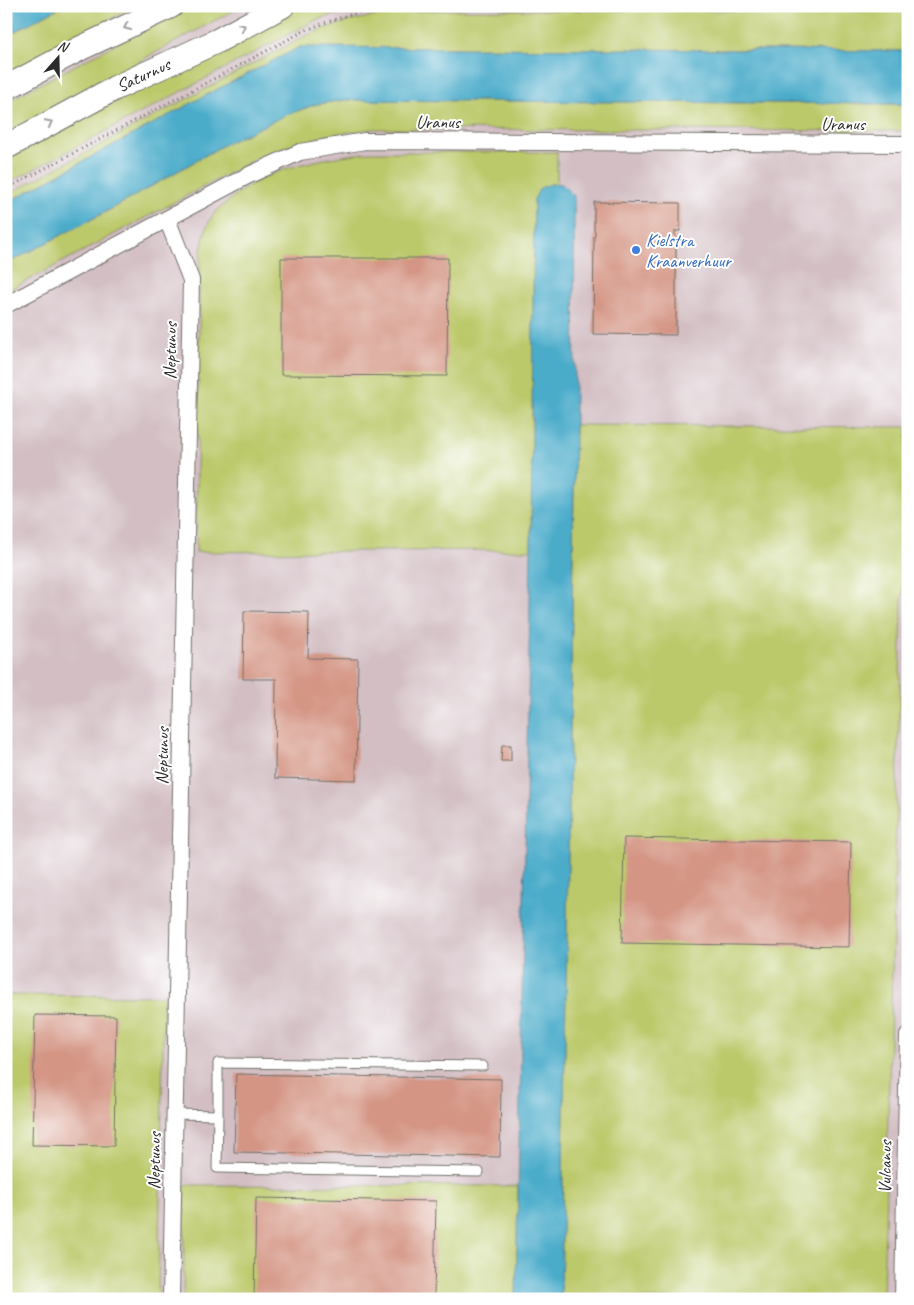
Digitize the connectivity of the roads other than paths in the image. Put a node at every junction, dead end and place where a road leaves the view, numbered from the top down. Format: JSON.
{"nodes":[{"id":1,"x":172,"y":6,"type":"edge"},
{"id":2,"x":282,"y":6,"type":"edge"},
{"id":3,"x":6,"y":88,"type":"edge"},
{"id":4,"x":908,"y":144,"type":"edge"},
{"id":5,"x":6,"y":146,"type":"edge"},
{"id":6,"x":168,"y":219,"type":"junction"},
{"id":7,"x":6,"y":305,"type":"edge"},
{"id":8,"x":908,"y":1035,"type":"edge"},
{"id":9,"x":483,"y":1066,"type":"dead end"},
{"id":10,"x":175,"y":1114,"type":"junction"},
{"id":11,"x":218,"y":1115,"type":"junction"},
{"id":12,"x":478,"y":1172,"type":"dead end"},
{"id":13,"x":171,"y":1299,"type":"edge"},
{"id":14,"x":903,"y":1299,"type":"edge"}],
"edges":[{"from":1,"to":3,"type":"main road","one_way":true},
{"from":5,"to":2,"type":"main road","name":"Saturnus","one_way":true},
{"from":4,"to":6,"type":"street","name":"Uranus"},
{"from":6,"to":7,"type":"street","name":"Uranus"},
{"from":6,"to":10,"type":"street","name":"Neptunus"},
{"from":8,"to":14,"type":"street","name":"Vulcanus"},
{"from":9,"to":11,"type":"lane"},
{"from":10,"to":11,"type":"lane"},
{"from":10,"to":13,"type":"street","name":"Neptunus"},
{"from":11,"to":12,"type":"lane"}]}
